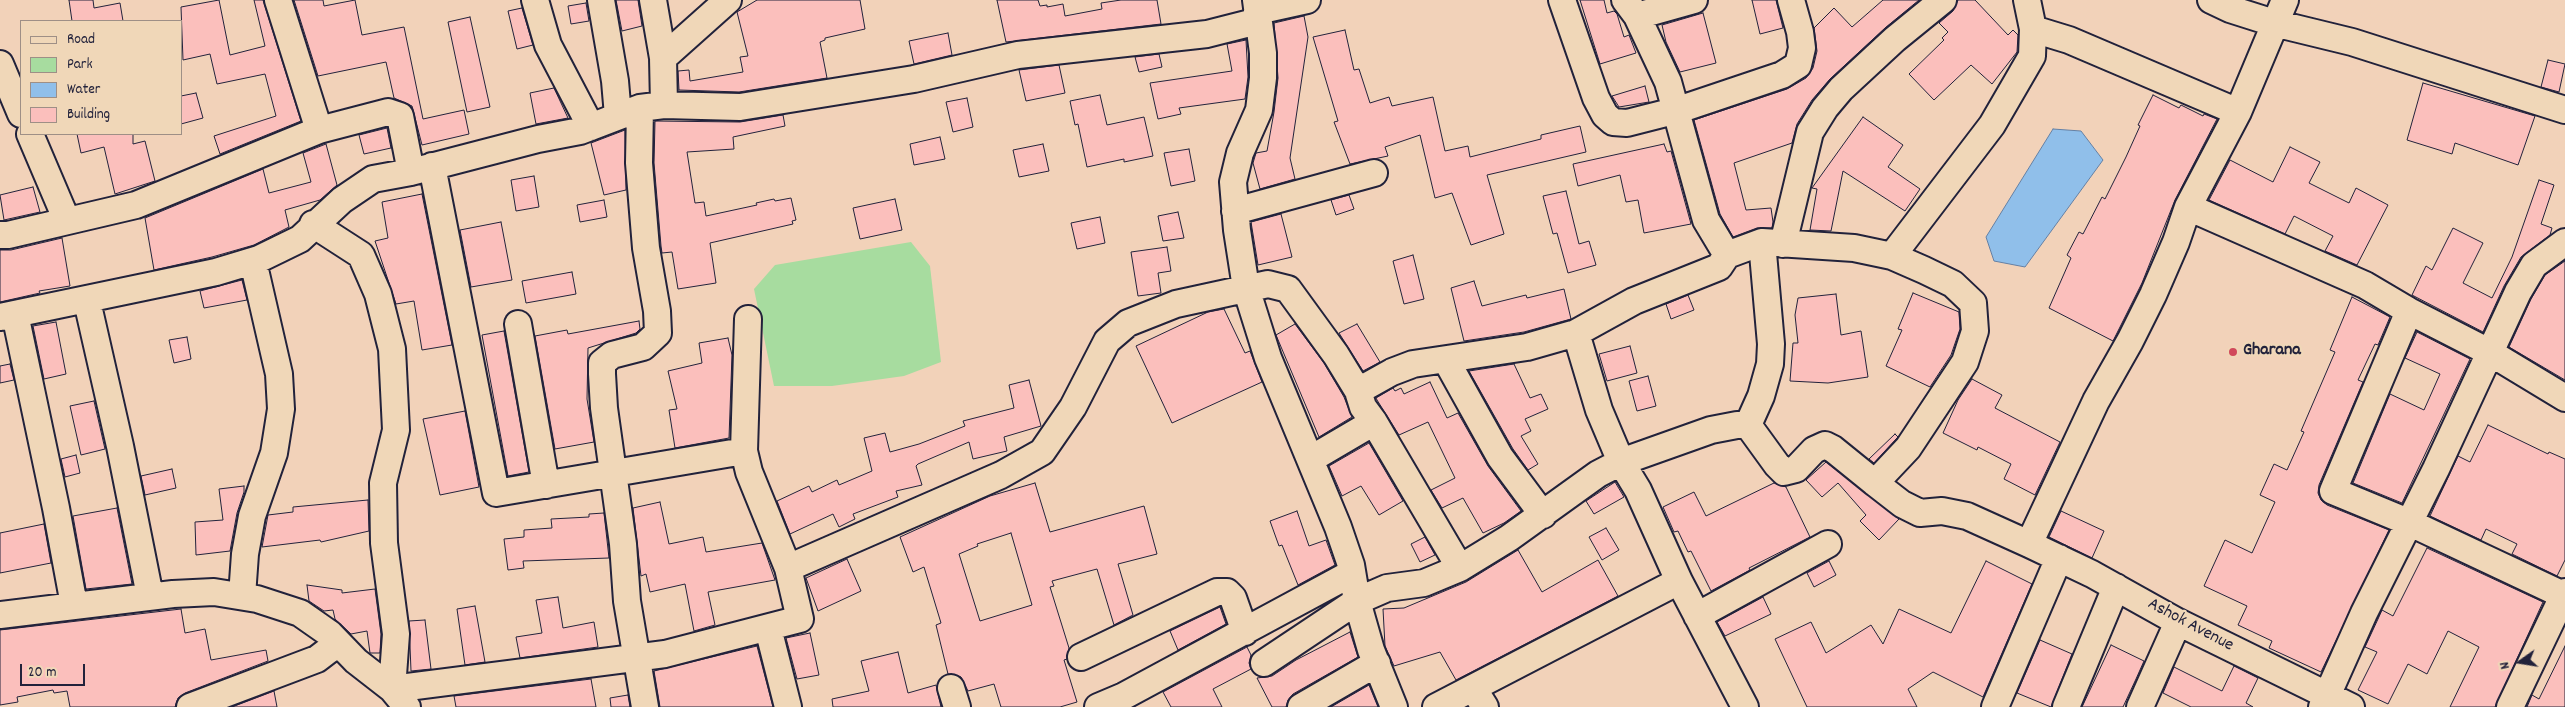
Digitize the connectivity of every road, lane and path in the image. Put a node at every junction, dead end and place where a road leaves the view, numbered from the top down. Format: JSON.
{"nodes":[{"id":1,"x":278,"y":0,"type":"edge"},
{"id":2,"x":535,"y":0,"type":"edge"},
{"id":3,"x":601,"y":0,"type":"edge"},
{"id":4,"x":653,"y":0,"type":"edge"},
{"id":5,"x":728,"y":0,"type":"edge"},
{"id":6,"x":1307,"y":0,"type":"edge"},
{"id":7,"x":1562,"y":0,"type":"edge"},
{"id":8,"x":1694,"y":0,"type":"edge"},
{"id":9,"x":1791,"y":0,"type":"edge"},
{"id":10,"x":1943,"y":0,"type":"edge"},
{"id":11,"x":2028,"y":0,"type":"edge"},
{"id":12,"x":2211,"y":0,"type":"edge"},
{"id":13,"x":2285,"y":0,"type":"edge"},
{"id":14,"x":1631,"y":8,"type":"edge"},
{"id":15,"x":1257,"y":10,"type":"edge"},
{"id":16,"x":2274,"y":23,"type":"junction"},
{"id":17,"x":2033,"y":29,"type":"junction"},
{"id":18,"x":663,"y":58,"type":"junction"},
{"id":19,"x":0,"y":64,"type":"edge"},
{"id":20,"x":640,"y":110,"type":"junction"},
{"id":21,"x":1678,"y":110,"type":"junction"},
{"id":22,"x":2565,"y":110,"type":"edge"},
{"id":23,"x":20,"y":112,"type":"edge"},
{"id":24,"x":2238,"y":112,"type":"junction"},
{"id":25,"x":591,"y":127,"type":"junction"},
{"id":26,"x":319,"y":130,"type":"junction"},
{"id":27,"x":30,"y":135,"type":"edge"},
{"id":28,"x":422,"y":169,"type":"junction"},
{"id":29,"x":1374,"y":173,"type":"dead end"},
{"id":30,"x":2188,"y":207,"type":"junction"},
{"id":31,"x":1235,"y":211,"type":"junction"},
{"id":32,"x":67,"y":221,"type":"junction"},
{"id":33,"x":314,"y":224,"type":"junction"},
{"id":34,"x":0,"y":235,"type":"edge"},
{"id":35,"x":2565,"y":242,"type":"edge"},
{"id":36,"x":1773,"y":243,"type":"junction"},
{"id":37,"x":1727,"y":255,"type":"junction"},
{"id":38,"x":1892,"y":256,"type":"junction"},
{"id":39,"x":253,"y":261,"type":"junction"},
{"id":40,"x":1246,"y":288,"type":"junction"},
{"id":41,"x":87,"y":300,"type":"junction"},
{"id":42,"x":2408,"y":311,"type":"junction"},
{"id":43,"x":7,"y":315,"type":"edge"},
{"id":44,"x":748,"y":319,"type":"dead end"},
{"id":45,"x":518,"y":324,"type":"dead end"},
{"id":46,"x":1576,"y":333,"type":"junction"},
{"id":47,"x":2490,"y":352,"type":"junction"},
{"id":48,"x":1446,"y":360,"type":"junction"},
{"id":49,"x":1358,"y":391,"type":"junction"},
{"id":50,"x":2565,"y":398,"type":"edge"},
{"id":51,"x":1374,"y":422,"type":"junction"},
{"id":52,"x":1748,"y":425,"type":"junction"},
{"id":53,"x":744,"y":451,"type":"junction"},
{"id":54,"x":1311,"y":459,"type":"junction"},
{"id":55,"x":1621,"y":462,"type":"junction"},
{"id":56,"x":614,"y":474,"type":"junction"},
{"id":57,"x":1875,"y":483,"type":"junction"},
{"id":58,"x":546,"y":485,"type":"junction"},
{"id":59,"x":1543,"y":515,"type":"junction"},
{"id":60,"x":2408,"y":522,"type":"junction"},
{"id":61,"x":1828,"y":544,"type":"dead end"},
{"id":62,"x":2029,"y":544,"type":"junction"},
{"id":63,"x":2059,"y":558,"type":"junction"},
{"id":64,"x":788,"y":568,"type":"junction"},
{"id":65,"x":1460,"y":568,"type":"junction"},
{"id":66,"x":1352,"y":572,"type":"junction"},
{"id":67,"x":1679,"y":581,"type":"junction"},
{"id":68,"x":2116,"y":586,"type":"junction"},
{"id":69,"x":2564,"y":594,"type":"edge"},
{"id":70,"x":150,"y":596,"type":"junction"},
{"id":71,"x":242,"y":596,"type":"junction"},
{"id":72,"x":1357,"y":601,"type":"junction"},
{"id":73,"x":74,"y":605,"type":"junction"},
{"id":74,"x":0,"y":615,"type":"edge"},
{"id":75,"x":1697,"y":616,"type":"junction"},
{"id":76,"x":2178,"y":622,"type":"junction"},
{"id":77,"x":768,"y":628,"type":"junction"},
{"id":78,"x":1245,"y":632,"type":"junction"},
{"id":79,"x":338,"y":642,"type":"junction"},
{"id":80,"x":637,"y":657,"type":"junction"},
{"id":81,"x":1081,"y":657,"type":"dead end"},
{"id":82,"x":1264,"y":663,"type":"dead end"},
{"id":83,"x":1377,"y":663,"type":"junction"},
{"id":84,"x":1479,"y":697,"type":"edge"},
{"id":85,"x":400,"y":698,"type":"edge"},
{"id":86,"x":2324,"y":701,"type":"edge"},
{"id":87,"x":190,"y":707,"type":"edge"},
{"id":88,"x":646,"y":707,"type":"edge"},
{"id":89,"x":788,"y":707,"type":"edge"},
{"id":90,"x":1098,"y":707,"type":"edge"},
{"id":91,"x":1301,"y":707,"type":"edge"},
{"id":92,"x":1394,"y":707,"type":"edge"},
{"id":93,"x":1436,"y":707,"type":"edge"},
{"id":94,"x":1745,"y":707,"type":"edge"},
{"id":95,"x":1994,"y":707,"type":"edge"},
{"id":96,"x":2066,"y":707,"type":"edge"},
{"id":97,"x":2140,"y":707,"type":"edge"},
{"id":98,"x":2351,"y":707,"type":"edge"},
{"id":99,"x":2510,"y":707,"type":"edge"}],
"edges":[{"from":1,"to":26,"type":"street"},
{"from":2,"to":25,"type":"street"},
{"from":3,"to":20,"type":"street"},
{"from":4,"to":18,"type":"street"},
{"from":5,"to":18,"type":"street"},
{"from":6,"to":15,"type":"street"},
{"from":7,"to":21,"type":"street"},
{"from":8,"to":14,"type":"street"},
{"from":9,"to":21,"type":"street"},
{"from":10,"to":36,"type":"street"},
{"from":11,"to":17,"type":"street"},
{"from":12,"to":16,"type":"street"},
{"from":13,"to":16,"type":"street"},
{"from":14,"to":21,"type":"street"},
{"from":15,"to":20,"type":"street"},
{"from":15,"to":31,"type":"street"},
{"from":16,"to":22,"type":"street"},
{"from":16,"to":24,"type":"street"},
{"from":17,"to":24,"type":"street"},
{"from":17,"to":38,"type":"street"},
{"from":18,"to":20,"type":"street"},
{"from":19,"to":23,"type":"street"},
{"from":20,"to":25,"type":"street"},
{"from":20,"to":56,"type":"street"},
{"from":21,"to":37,"type":"street"},
{"from":24,"to":30,"type":"street"},
{"from":25,"to":28,"type":"street"},
{"from":26,"to":28,"type":"street"},
{"from":26,"to":32,"type":"street"},
{"from":27,"to":32,"type":"street"},
{"from":28,"to":33,"type":"street"},
{"from":28,"to":58,"type":"street"},
{"from":29,"to":31,"type":"street"},
{"from":30,"to":42,"type":"street"},
{"from":30,"to":62,"type":"street"},
{"from":31,"to":40,"type":"street"},
{"from":32,"to":34,"type":"street"},
{"from":33,"to":39,"type":"street"},
{"from":33,"to":85,"type":"street"},
{"from":35,"to":47,"type":"street"},
{"from":36,"to":37,"type":"street"},
{"from":36,"to":38,"type":"street"},
{"from":36,"to":52,"type":"street"},
{"from":37,"to":46,"type":"street"},
{"from":38,"to":57,"type":"street"},
{"from":39,"to":41,"type":"street"},
{"from":39,"to":71,"type":"street"},
{"from":40,"to":49,"type":"street"},
{"from":40,"to":54,"type":"street"},
{"from":40,"to":64,"type":"street"},
{"from":41,"to":43,"type":"street"},
{"from":41,"to":70,"type":"street"},
{"from":42,"to":47,"type":"street"},
{"from":42,"to":60,"type":"street"},
{"from":43,"to":73,"type":"street"},
{"from":44,"to":53,"type":"street"},
{"from":45,"to":58,"type":"street"},
{"from":46,"to":48,"type":"street"},
{"from":46,"to":55,"type":"street"},
{"from":47,"to":50,"type":"street"},
{"from":47,"to":60,"type":"street"},
{"from":48,"to":49,"type":"street"},
{"from":48,"to":59,"type":"street"},
{"from":49,"to":51,"type":"street"},
{"from":51,"to":54,"type":"street"},
{"from":51,"to":65,"type":"street"},
{"from":52,"to":55,"type":"street"},
{"from":52,"to":57,"type":"street","name":"Ashok Avenue"},
{"from":53,"to":56,"type":"street"},
{"from":53,"to":64,"type":"street"},
{"from":54,"to":66,"type":"street"},
{"from":55,"to":59,"type":"street"},
{"from":55,"to":67,"type":"street"},
{"from":56,"to":58,"type":"street"},
{"from":56,"to":80,"type":"street"},
{"from":57,"to":62,"type":"street","name":"Ashok Avenue"},
{"from":59,"to":65,"type":"street"},
{"from":60,"to":69,"type":"street"},
{"from":60,"to":86,"type":"street"},
{"from":61,"to":75,"type":"street"},
{"from":62,"to":63,"type":"street","name":"Ashok Avenue"},
{"from":63,"to":68,"type":"street","name":"Ashok Avenue"},
{"from":63,"to":95,"type":"street"},
{"from":64,"to":77,"type":"street"},
{"from":65,"to":72,"type":"street"},
{"from":66,"to":72,"type":"street"},
{"from":66,"to":78,"type":"street"},
{"from":67,"to":75,"type":"street"},
{"from":67,"to":84,"type":"street"},
{"from":68,"to":76,"type":"street","name":"Ashok Avenue"},
{"from":68,"to":96,"type":"street"},
{"from":69,"to":99,"type":"street"},
{"from":70,"to":71,"type":"street"},
{"from":70,"to":73,"type":"street"},
{"from":71,"to":79,"type":"street"},
{"from":72,"to":82,"type":"street"},
{"from":72,"to":83,"type":"street"},
{"from":73,"to":74,"type":"street"},
{"from":75,"to":94,"type":"street"},
{"from":76,"to":86,"type":"street","name":"Ashok Avenue"},
{"from":76,"to":97,"type":"street"},
{"from":77,"to":80,"type":"street"},
{"from":77,"to":89,"type":"street"},
{"from":78,"to":81,"type":"street"},
{"from":78,"to":90,"type":"street"},
{"from":79,"to":85,"type":"street"},
{"from":79,"to":87,"type":"street"},
{"from":80,"to":85,"type":"street"},
{"from":80,"to":88,"type":"street"},
{"from":83,"to":91,"type":"street"},
{"from":83,"to":92,"type":"street"},
{"from":84,"to":93,"type":"street"},
{"from":86,"to":98,"type":"street","name":"Ashok Avenue"}]}
